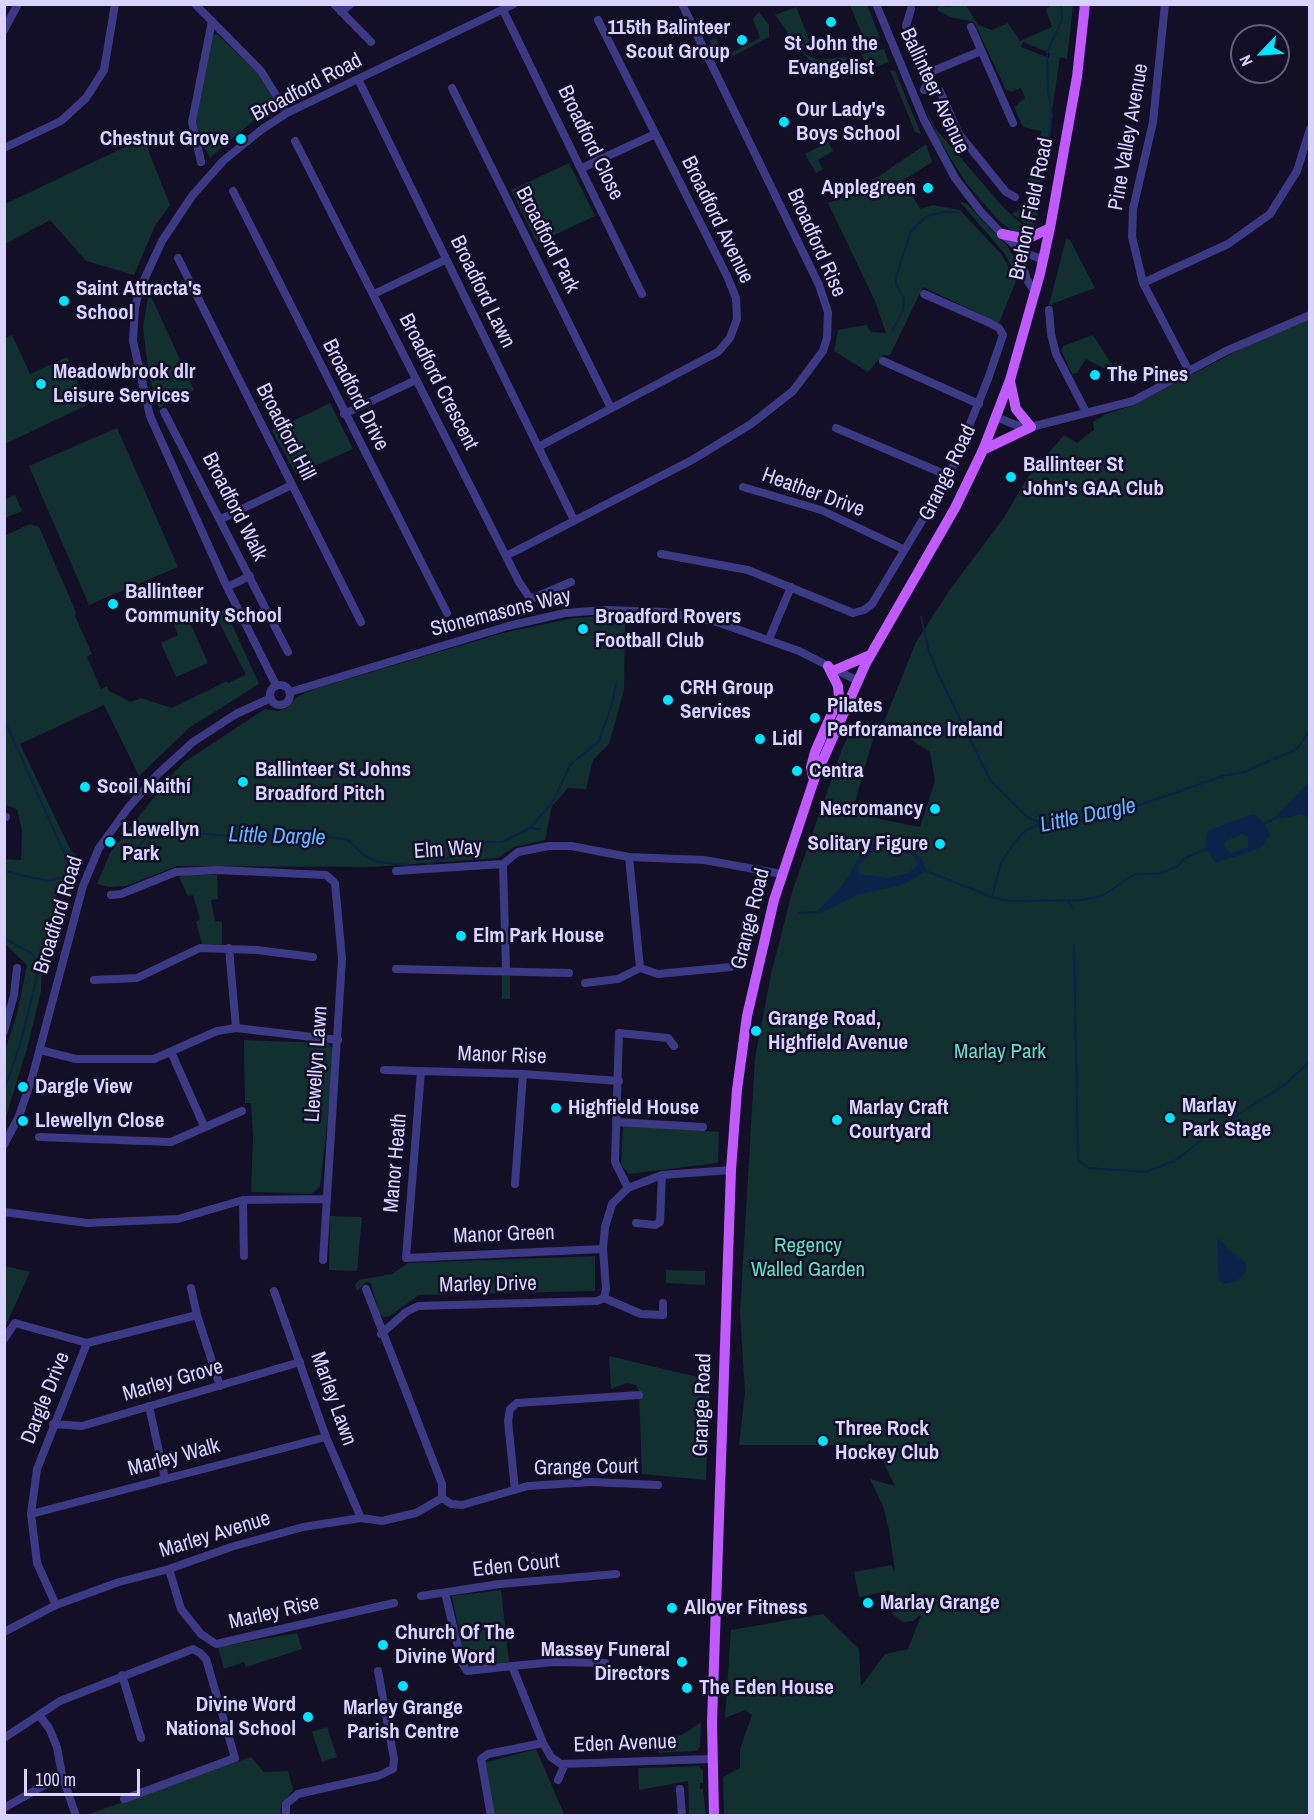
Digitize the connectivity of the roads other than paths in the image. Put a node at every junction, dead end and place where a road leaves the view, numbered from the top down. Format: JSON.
{"nodes":[{"id":1,"x":18,"y":4,"type":"edge"},
{"id":2,"x":115,"y":4,"type":"edge"},
{"id":3,"x":195,"y":4,"type":"edge"},
{"id":4,"x":334,"y":4,"type":"edge"},
{"id":5,"x":351,"y":4,"type":"edge"},
{"id":6,"x":514,"y":4,"type":"edge"},
{"id":7,"x":682,"y":4,"type":"edge"},
{"id":8,"x":876,"y":4,"type":"edge"},
{"id":9,"x":1085,"y":4,"type":"edge"},
{"id":10,"x":1165,"y":4,"type":"edge"},
{"id":11,"x":912,"y":9,"type":"dead end"},
{"id":12,"x":504,"y":10,"type":"junction"},
{"id":13,"x":341,"y":12,"type":"junction"},
{"id":14,"x":598,"y":20,"type":"dead end"},
{"id":15,"x":212,"y":21,"type":"junction"},
{"id":16,"x":971,"y":27,"type":"dead end"},
{"id":17,"x":4,"y":30,"type":"edge"},
{"id":18,"x":370,"y":42,"type":"dead end"},
{"id":19,"x":981,"y":51,"type":"junction"},
{"id":20,"x":927,"y":73,"type":"junction"},
{"id":21,"x":358,"y":79,"type":"junction"},
{"id":22,"x":452,"y":88,"type":"dead end"},
{"id":23,"x":924,"y":90,"type":"junction"},
{"id":24,"x":913,"y":95,"type":"junction"},
{"id":25,"x":287,"y":113,"type":"junction"},
{"id":26,"x":1013,"y":123,"type":"dead end"},
{"id":27,"x":1310,"y":129,"type":"edge"},
{"id":28,"x":655,"y":134,"type":"junction"},
{"id":29,"x":295,"y":141,"type":"dead end"},
{"id":30,"x":4,"y":148,"type":"edge"},
{"id":31,"x":201,"y":162,"type":"dead end"},
{"id":32,"x":582,"y":168,"type":"junction"},
{"id":33,"x":233,"y":191,"type":"dead end"},
{"id":34,"x":1015,"y":197,"type":"dead end"},
{"id":35,"x":1050,"y":228,"type":"junction"},
{"id":36,"x":1002,"y":234,"type":"junction"},
{"id":37,"x":1018,"y":248,"type":"junction"},
{"id":38,"x":178,"y":258,"type":"dead end"},
{"id":39,"x":445,"y":260,"type":"junction"},
{"id":40,"x":1044,"y":260,"type":"junction"},
{"id":41,"x":1143,"y":283,"type":"junction"},
{"id":42,"x":1035,"y":292,"type":"junction"},
{"id":43,"x":374,"y":294,"type":"junction"},
{"id":44,"x":642,"y":294,"type":"dead end"},
{"id":45,"x":924,"y":294,"type":"dead end"},
{"id":46,"x":1049,"y":310,"type":"dead end"},
{"id":47,"x":1310,"y":315,"type":"edge"},
{"id":48,"x":883,"y":361,"type":"dead end"},
{"id":49,"x":1189,"y":371,"type":"junction"},
{"id":50,"x":416,"y":380,"type":"junction"},
{"id":51,"x":1010,"y":380,"type":"junction"},
{"id":52,"x":979,"y":404,"type":"junction"},
{"id":53,"x":610,"y":408,"type":"junction"},
{"id":54,"x":164,"y":412,"type":"dead end"},
{"id":55,"x":1086,"y":412,"type":"junction"},
{"id":56,"x":344,"y":414,"type":"junction"},
{"id":57,"x":996,"y":417,"type":"junction"},
{"id":58,"x":1031,"y":427,"type":"junction"},
{"id":59,"x":836,"y":428,"type":"dead end"},
{"id":60,"x":538,"y":447,"type":"junction"},
{"id":61,"x":984,"y":450,"type":"junction"},
{"id":62,"x":949,"y":476,"type":"junction"},
{"id":63,"x":292,"y":485,"type":"junction"},
{"id":64,"x":743,"y":487,"type":"dead end"},
{"id":65,"x":221,"y":519,"type":"junction"},
{"id":66,"x":574,"y":520,"type":"junction"},
{"id":67,"x":903,"y":549,"type":"junction"},
{"id":68,"x":660,"y":554,"type":"dead end"},
{"id":69,"x":506,"y":556,"type":"junction"},
{"id":70,"x":250,"y":576,"type":"junction"},
{"id":71,"x":571,"y":582,"type":"dead end"},
{"id":72,"x":791,"y":586,"type":"junction"},
{"id":73,"x":227,"y":587,"type":"junction"},
{"id":74,"x":447,"y":613,"type":"dead end"},
{"id":75,"x":361,"y":622,"type":"dead end"},
{"id":76,"x":769,"y":639,"type":"junction"},
{"id":77,"x":288,"y":652,"type":"dead end"},
{"id":78,"x":870,"y":656,"type":"junction"},
{"id":79,"x":832,"y":668,"type":"junction"},
{"id":80,"x":858,"y":681,"type":"junction"},
{"id":81,"x":276,"y":685,"type":"junction"},
{"id":82,"x":290,"y":692,"type":"junction"},
{"id":83,"x":271,"y":698,"type":"junction"},
{"id":84,"x":814,"y":780,"type":"junction"},
{"id":85,"x":629,"y":857,"type":"junction"},
{"id":86,"x":503,"y":864,"type":"junction"},
{"id":87,"x":396,"y":871,"type":"dead end"},
{"id":88,"x":782,"y":874,"type":"junction"},
{"id":89,"x":111,"y":894,"type":"dead end"},
{"id":90,"x":229,"y":948,"type":"junction"},
{"id":91,"x":314,"y":957,"type":"dead end"},
{"id":92,"x":731,"y":967,"type":"dead end"},
{"id":93,"x":17,"y":968,"type":"dead end"},
{"id":94,"x":640,"y":968,"type":"junction"},
{"id":95,"x":396,"y":969,"type":"dead end"},
{"id":96,"x":506,"y":970,"type":"junction"},
{"id":97,"x":569,"y":973,"type":"dead end"},
{"id":98,"x":94,"y":980,"type":"dead end"},
{"id":99,"x":585,"y":983,"type":"dead end"},
{"id":100,"x":236,"y":1029,"type":"junction"},
{"id":101,"x":4,"y":1031,"type":"edge"},
{"id":102,"x":338,"y":1040,"type":"junction"},
{"id":103,"x":674,"y":1046,"type":"dead end"},
{"id":104,"x":40,"y":1050,"type":"junction"},
{"id":105,"x":171,"y":1052,"type":"junction"},
{"id":106,"x":384,"y":1070,"type":"dead end"},
{"id":107,"x":422,"y":1071,"type":"junction"},
{"id":108,"x":523,"y":1074,"type":"junction"},
{"id":109,"x":619,"y":1081,"type":"junction"},
{"id":110,"x":242,"y":1111,"type":"dead end"},
{"id":111,"x":616,"y":1122,"type":"junction"},
{"id":112,"x":204,"y":1126,"type":"junction"},
{"id":113,"x":703,"y":1127,"type":"dead end"},
{"id":114,"x":39,"y":1137,"type":"dead end"},
{"id":115,"x":4,"y":1145,"type":"edge"},
{"id":116,"x":731,"y":1170,"type":"junction"},
{"id":117,"x":662,"y":1175,"type":"junction"},
{"id":118,"x":515,"y":1184,"type":"dead end"},
{"id":119,"x":628,"y":1188,"type":"junction"},
{"id":120,"x":325,"y":1199,"type":"junction"},
{"id":121,"x":243,"y":1200,"type":"junction"},
{"id":122,"x":4,"y":1212,"type":"edge"},
{"id":123,"x":636,"y":1223,"type":"dead end"},
{"id":124,"x":603,"y":1249,"type":"junction"},
{"id":125,"x":244,"y":1256,"type":"dead end"},
{"id":126,"x":406,"y":1258,"type":"joint"},
{"id":127,"x":323,"y":1260,"type":"dead end"},
{"id":128,"x":191,"y":1287,"type":"dead end"},
{"id":129,"x":366,"y":1289,"type":"dead end"},
{"id":130,"x":274,"y":1291,"type":"dead end"},
{"id":131,"x":604,"y":1298,"type":"junction"},
{"id":132,"x":663,"y":1303,"type":"dead end"},
{"id":133,"x":197,"y":1314,"type":"junction"},
{"id":134,"x":381,"y":1334,"type":"junction"},
{"id":135,"x":4,"y":1339,"type":"edge"},
{"id":136,"x":87,"y":1343,"type":"junction"},
{"id":137,"x":300,"y":1362,"type":"junction"},
{"id":138,"x":220,"y":1386,"type":"junction"},
{"id":139,"x":639,"y":1395,"type":"dead end"},
{"id":140,"x":149,"y":1406,"type":"junction"},
{"id":141,"x":53,"y":1424,"type":"junction"},
{"id":142,"x":326,"y":1437,"type":"junction"},
{"id":143,"x":165,"y":1479,"type":"junction"},
{"id":144,"x":658,"y":1485,"type":"dead end"},
{"id":145,"x":515,"y":1490,"type":"junction"},
{"id":146,"x":442,"y":1498,"type":"junction"},
{"id":147,"x":31,"y":1514,"type":"junction"},
{"id":148,"x":361,"y":1518,"type":"junction"},
{"id":149,"x":169,"y":1569,"type":"junction"},
{"id":150,"x":616,"y":1574,"type":"dead end"},
{"id":151,"x":446,"y":1593,"type":"junction"},
{"id":152,"x":421,"y":1596,"type":"dead end"},
{"id":153,"x":394,"y":1603,"type":"dead end"},
{"id":154,"x":56,"y":1605,"type":"junction"},
{"id":155,"x":4,"y":1632,"type":"edge"},
{"id":156,"x":605,"y":1663,"type":"dead end"},
{"id":157,"x":512,"y":1666,"type":"junction"},
{"id":158,"x":378,"y":1671,"type":"dead end"},
{"id":159,"x":122,"y":1675,"type":"junction"},
{"id":160,"x":39,"y":1715,"type":"junction"},
{"id":161,"x":4,"y":1738,"type":"edge"},
{"id":162,"x":141,"y":1738,"type":"dead end"},
{"id":163,"x":543,"y":1743,"type":"junction"},
{"id":164,"x":711,"y":1759,"type":"junction"},
{"id":165,"x":563,"y":1764,"type":"junction"},
{"id":166,"x":62,"y":1775,"type":"junction"},
{"id":167,"x":558,"y":1780,"type":"dead end"},
{"id":168,"x":680,"y":1789,"type":"dead end"},
{"id":169,"x":124,"y":1799,"type":"dead end"},
{"id":170,"x":4,"y":1808,"type":"edge"},
{"id":171,"x":76,"y":1815,"type":"edge"},
{"id":172,"x":286,"y":1815,"type":"edge"},
{"id":173,"x":491,"y":1815,"type":"edge"},
{"id":174,"x":682,"y":1815,"type":"edge"},
{"id":175,"x":714,"y":1815,"type":"edge"}],
"edges":[{"from":1,"to":17,"type":"street"},
{"from":2,"to":30,"type":"street"},
{"from":3,"to":15,"type":"street"},
{"from":4,"to":13,"type":"street"},
{"from":5,"to":13,"type":"street"},
{"from":6,"to":12,"type":"street","name":"Broadford Road"},
{"from":7,"to":66,"type":"street","name":"Broadford Rise"},
{"from":8,"to":24,"type":"street","name":"Ballinteer Avenue"},
{"from":9,"to":35,"type":"main road","name":"Brehon Field Road"},
{"from":10,"to":41,"type":"street","name":"Pine Valley Avenue"},
{"from":11,"to":20,"type":"street"},
{"from":12,"to":21,"type":"street","name":"Broadford Road"},
{"from":12,"to":32,"type":"street","name":"Broadford Close"},
{"from":13,"to":18,"type":"street"},
{"from":14,"to":28,"type":"street","name":"Broadford Avenue"},
{"from":15,"to":25,"type":"street"},
{"from":15,"to":31,"type":"street"},
{"from":16,"to":19,"type":"street"},
{"from":19,"to":20,"type":"street"},
{"from":19,"to":26,"type":"street"},
{"from":20,"to":23,"type":"street"},
{"from":21,"to":25,"type":"street","name":"Broadford Road"},
{"from":21,"to":39,"type":"street","name":"Broadford Lawn"},
{"from":22,"to":53,"type":"street","name":"Broadford Park"},
{"from":23,"to":24,"type":"street"},
{"from":23,"to":34,"type":"street"},
{"from":24,"to":36,"type":"street","name":"Ballinteer Avenue"},
{"from":25,"to":73,"type":"street","name":"Broadford Road"},
{"from":27,"to":41,"type":"street"},
{"from":28,"to":32,"type":"street"},
{"from":28,"to":53,"type":"street","name":"Broadford Avenue"},
{"from":29,"to":43,"type":"street","name":"Broadford Crescent"},
{"from":32,"to":44,"type":"street","name":"Broadford Close"},
{"from":33,"to":56,"type":"street","name":"Broadford Drive"},
{"from":35,"to":36,"type":"main road"},
{"from":35,"to":40,"type":"main road","name":"Brehon Field Road"},
{"from":36,"to":37,"type":"street","name":"Ballinteer Avenue"},
{"from":37,"to":40,"type":"street","name":"Ballinteer Avenue"},
{"from":37,"to":42,"type":"street"},
{"from":38,"to":63,"type":"street","name":"Broadford Hill"},
{"from":39,"to":43,"type":"street"},
{"from":39,"to":60,"type":"street","name":"Broadford Lawn"},
{"from":40,"to":42,"type":"main road","name":"Brehon Field Road"},
{"from":41,"to":49,"type":"street","name":"Pine Valley Avenue"},
{"from":42,"to":51,"type":"main road","name":"Brehon Field Road"},
{"from":43,"to":50,"type":"street","name":"Broadford Crescent"},
{"from":45,"to":52,"type":"street"},
{"from":46,"to":55,"type":"street"},
{"from":47,"to":49,"type":"street","name":"Grange Road"},
{"from":48,"to":52,"type":"street"},
{"from":49,"to":55,"type":"street","name":"Grange Road"},
{"from":50,"to":56,"type":"street"},
{"from":50,"to":69,"type":"street","name":"Broadford Crescent"},
{"from":51,"to":57,"type":"main road","name":"Brehon Field Road"},
{"from":51,"to":58,"type":"main road"},
{"from":52,"to":62,"type":"street"},
{"from":53,"to":60,"type":"street","name":"Broadford Avenue"},
{"from":54,"to":65,"type":"street","name":"Broadford Walk"},
{"from":55,"to":58,"type":"street","name":"Grange Road"},
{"from":56,"to":74,"type":"street","name":"Broadford Drive"},
{"from":57,"to":58,"type":"street","name":"Grange Road"},
{"from":57,"to":61,"type":"main road","name":"Grange Road"},
{"from":58,"to":61,"type":"main road"},
{"from":59,"to":62,"type":"street"},
{"from":60,"to":66,"type":"street","name":"Broadford Lawn"},
{"from":61,"to":78,"type":"main road","name":"Grange Road"},
{"from":62,"to":67,"type":"street"},
{"from":63,"to":65,"type":"street"},
{"from":63,"to":75,"type":"street","name":"Broadford Hill"},
{"from":64,"to":67,"type":"street","name":"Heather Drive"},
{"from":65,"to":70,"type":"street","name":"Broadford Walk"},
{"from":66,"to":69,"type":"street","name":"Broadford Rise"},
{"from":67,"to":72,"type":"street"},
{"from":68,"to":72,"type":"street"},
{"from":69,"to":71,"type":"street","name":"Broadford Crescent"},
{"from":70,"to":73,"type":"street"},
{"from":70,"to":77,"type":"street","name":"Broadford Walk"},
{"from":72,"to":76,"type":"street"},
{"from":73,"to":81,"type":"street","name":"Broadford Road"},
{"from":76,"to":79,"type":"street","name":"Stonemasons Way"},
{"from":76,"to":82,"type":"street","name":"Stonemasons Way"},
{"from":78,"to":79,"type":"main road"},
{"from":78,"to":80,"type":"main road","name":"Grange Road"},
{"from":79,"to":80,"type":"street","name":"Stonemasons Way"},
{"from":79,"to":84,"type":"main road"},
{"from":80,"to":84,"type":"main road","name":"Grange Road"},
{"from":81,"to":82,"type":"street"},
{"from":81,"to":83,"type":"street"},
{"from":82,"to":83,"type":"street"},
{"from":83,"to":104,"type":"street","name":"Broadford Road"},
{"from":84,"to":88,"type":"main road","name":"Grange Road"},
{"from":85,"to":86,"type":"street"},
{"from":85,"to":88,"type":"street"},
{"from":85,"to":94,"type":"street"},
{"from":86,"to":87,"type":"street","name":"Elm Way"},
{"from":86,"to":96,"type":"street"},
{"from":88,"to":116,"type":"main road","name":"Grange Road"},
{"from":89,"to":102,"type":"street","name":"Llewellyn Lawn"},
{"from":90,"to":91,"type":"street"},
{"from":90,"to":98,"type":"street"},
{"from":90,"to":100,"type":"street"},
{"from":92,"to":94,"type":"street"},
{"from":93,"to":101,"type":"street"},
{"from":94,"to":99,"type":"street"},
{"from":95,"to":96,"type":"street"},
{"from":96,"to":97,"type":"street"},
{"from":100,"to":102,"type":"street"},
{"from":100,"to":105,"type":"street"},
{"from":102,"to":120,"type":"street","name":"Llewellyn Lawn"},
{"from":103,"to":109,"type":"street"},
{"from":104,"to":105,"type":"street"},
{"from":104,"to":115,"type":"street","name":"Broadford Road"},
{"from":105,"to":112,"type":"street"},
{"from":106,"to":107,"type":"street","name":"Manor Rise"},
{"from":107,"to":108,"type":"street","name":"Manor Rise"},
{"from":107,"to":126,"type":"street","name":"Manor Heath"},
{"from":108,"to":109,"type":"street","name":"Manor Rise"},
{"from":108,"to":118,"type":"street"},
{"from":109,"to":111,"type":"street"},
{"from":110,"to":112,"type":"street"},
{"from":111,"to":113,"type":"street"},
{"from":111,"to":119,"type":"street"},
{"from":112,"to":114,"type":"street"},
{"from":116,"to":117,"type":"street"},
{"from":116,"to":164,"type":"main road","name":"Grange Road"},
{"from":117,"to":119,"type":"street"},
{"from":117,"to":123,"type":"street"},
{"from":119,"to":124,"type":"street"},
{"from":120,"to":121,"type":"street"},
{"from":120,"to":127,"type":"street","name":"Llewellyn Lawn"},
{"from":121,"to":122,"type":"street"},
{"from":121,"to":125,"type":"street"},
{"from":124,"to":126,"type":"street","name":"Manor Green"},
{"from":124,"to":131,"type":"street"},
{"from":128,"to":133,"type":"street"},
{"from":129,"to":134,"type":"street"},
{"from":130,"to":137,"type":"street","name":"Marley Lawn"},
{"from":131,"to":132,"type":"street"},
{"from":131,"to":134,"type":"street","name":"Marley Drive"},
{"from":133,"to":136,"type":"street"},
{"from":133,"to":138,"type":"street"},
{"from":134,"to":146,"type":"street"},
{"from":135,"to":136,"type":"street"},
{"from":136,"to":141,"type":"street","name":"Dargle Drive"},
{"from":137,"to":138,"type":"street","name":"Marley Grove"},
{"from":137,"to":142,"type":"street","name":"Marley Lawn"},
{"from":138,"to":140,"type":"street","name":"Marley Grove"},
{"from":139,"to":145,"type":"street","name":"Grange Court"},
{"from":140,"to":141,"type":"street","name":"Marley Grove"},
{"from":140,"to":143,"type":"street"},
{"from":141,"to":147,"type":"street","name":"Dargle Drive"},
{"from":142,"to":143,"type":"street","name":"Marley Walk"},
{"from":142,"to":148,"type":"street","name":"Marley Lawn"},
{"from":143,"to":147,"type":"street","name":"Marley Walk"},
{"from":144,"to":145,"type":"street","name":"Grange Court"},
{"from":145,"to":146,"type":"street","name":"Grange Court"},
{"from":146,"to":148,"type":"street","name":"Marley Avenue"},
{"from":147,"to":154,"type":"street","name":"Dargle Drive"},
{"from":148,"to":149,"type":"street","name":"Marley Avenue"},
{"from":149,"to":153,"type":"street","name":"Marley Rise"},
{"from":149,"to":154,"type":"street","name":"Marley Avenue"},
{"from":150,"to":151,"type":"street","name":"Eden Court"},
{"from":151,"to":152,"type":"street","name":"Eden Court"},
{"from":151,"to":157,"type":"street"},
{"from":154,"to":155,"type":"street","name":"Marley Avenue"},
{"from":156,"to":157,"type":"street"},
{"from":157,"to":163,"type":"street","name":"Eden Avenue"},
{"from":158,"to":172,"type":"street"},
{"from":159,"to":160,"type":"street"},
{"from":159,"to":162,"type":"street"},
{"from":159,"to":169,"type":"street"},
{"from":160,"to":161,"type":"street"},
{"from":160,"to":166,"type":"street"},
{"from":163,"to":165,"type":"street","name":"Eden Avenue"},
{"from":163,"to":173,"type":"street"},
{"from":164,"to":165,"type":"street","name":"Eden Avenue"},
{"from":164,"to":175,"type":"main road","name":"Grange Road"},
{"from":165,"to":167,"type":"street"},
{"from":166,"to":170,"type":"street"},
{"from":166,"to":171,"type":"street"},
{"from":168,"to":174,"type":"street"}]}
